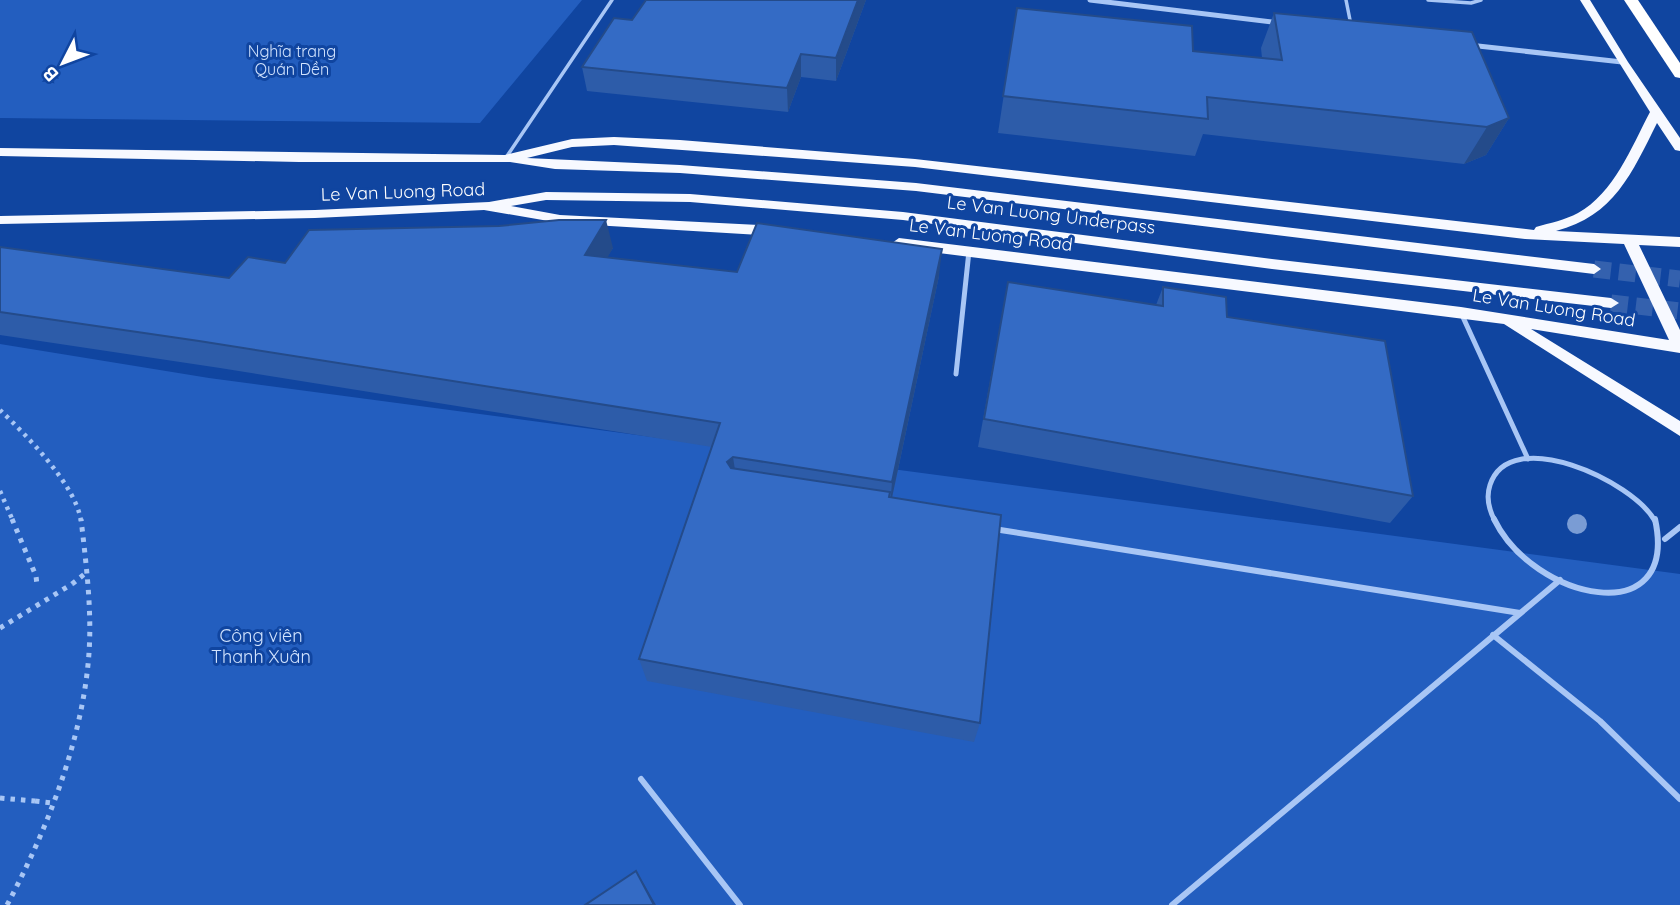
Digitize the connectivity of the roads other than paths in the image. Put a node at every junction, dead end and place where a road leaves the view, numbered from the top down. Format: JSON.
{"nodes":[{"id":1,"x":611,"y":0,"type":"edge"},
{"id":2,"x":1090,"y":0,"type":"edge"},
{"id":3,"x":1346,"y":0,"type":"edge"},
{"id":4,"x":1428,"y":0,"type":"edge"},
{"id":5,"x":1481,"y":0,"type":"edge"},
{"id":6,"x":1585,"y":0,"type":"edge"},
{"id":7,"x":1631,"y":0,"type":"edge"},
{"id":8,"x":1284,"y":23,"type":"edge"},
{"id":9,"x":1353,"y":31,"type":"edge"},
{"id":10,"x":1460,"y":44,"type":"edge"},
{"id":11,"x":1622,"y":62,"type":"junction"},
{"id":12,"x":1680,"y":74,"type":"edge"},
{"id":13,"x":1657,"y":111,"type":"junction"},
{"id":14,"x":1680,"y":147,"type":"edge"},
{"id":15,"x":0,"y":152,"type":"edge"},
{"id":16,"x":505,"y":159,"type":"junction"},
{"id":17,"x":484,"y":206,"type":"junction"},
{"id":18,"x":0,"y":220,"type":"edge"},
{"id":19,"x":792,"y":232,"type":"edge"},
{"id":20,"x":1524,"y":234,"type":"junction"},
{"id":21,"x":1630,"y":241,"type":"junction"},
{"id":22,"x":887,"y":242,"type":"edge"},
{"id":23,"x":1680,"y":242,"type":"edge"},
{"id":24,"x":969,"y":251,"type":"junction"},
{"id":25,"x":1594,"y":269,"type":"tunnel mouth"},
{"id":26,"x":1611,"y":303,"type":"tunnel mouth"},
{"id":27,"x":1461,"y":312,"type":"junction"},
{"id":28,"x":1506,"y":320,"type":"junction"},
{"id":29,"x":1680,"y":346,"type":"edge"},
{"id":30,"x":956,"y":374,"type":"dead end"},
{"id":31,"x":1680,"y":429,"type":"edge"},
{"id":32,"x":1528,"y":459,"type":"junction"},
{"id":33,"x":983,"y":527,"type":"edge"},
{"id":34,"x":1680,"y":527,"type":"edge"},
{"id":35,"x":1665,"y":540,"type":"junction"},
{"id":36,"x":1667,"y":550,"type":"dead end"},
{"id":37,"x":1560,"y":580,"type":"junction"},
{"id":38,"x":1645,"y":590,"type":"dead end"},
{"id":39,"x":1520,"y":613,"type":"junction"},
{"id":40,"x":1493,"y":635,"type":"junction"},
{"id":41,"x":641,"y":779,"type":"dead end"},
{"id":42,"x":1680,"y":799,"type":"edge"},
{"id":43,"x":740,"y":905,"type":"edge"},
{"id":44,"x":1172,"y":905,"type":"edge"}],
"edges":[{"from":1,"to":16,"type":"lane"},
{"from":2,"to":8,"type":"street"},
{"from":3,"to":9,"type":"lane"},
{"from":4,"to":5,"type":"lane"},
{"from":6,"to":11,"type":"main road"},
{"from":7,"to":12,"type":"highway"},
{"from":10,"to":11,"type":"street"},
{"from":11,"to":13,"type":"main road"},
{"from":13,"to":14,"type":"main road"},
{"from":13,"to":20,"type":"main road"},
{"from":15,"to":16,"type":"main road","name":"Le Van Luong Road"},
{"from":16,"to":20,"type":"main road","name":"Le Van Luong Road"},
{"from":16,"to":25,"type":"main road","name":"Le Van Luong Underpass"},
{"from":17,"to":18,"type":"main road","name":"Le Van Luong Road"},
{"from":17,"to":19,"type":"main road","name":"Le Van Luong Road"},
{"from":17,"to":26,"type":"main road","name":"Le Van Luong Underpass"},
{"from":20,"to":21,"type":"main road","name":"Le Van Luong Road"},
{"from":21,"to":23,"type":"main road","name":"Le Van Luong Road"},
{"from":21,"to":29,"type":"main road"},
{"from":22,"to":24,"type":"main road","name":"Le Van Luong Road"},
{"from":24,"to":27,"type":"main road","name":"Le Van Luong Road"},
{"from":24,"to":30,"type":"lane"},
{"from":27,"to":28,"type":"main road","name":"Le Van Luong Road"},
{"from":27,"to":32,"type":"lane"},
{"from":28,"to":29,"type":"main road","name":"Le Van Luong Road"},
{"from":28,"to":31,"type":"main road"},
{"from":32,"to":35,"type":"lane"},
{"from":32,"to":37,"type":"lane"},
{"from":33,"to":39,"type":"lane"},
{"from":34,"to":35,"type":"lane"},
{"from":35,"to":36,"type":"lane"},
{"from":37,"to":38,"type":"lane"},
{"from":37,"to":39,"type":"lane"},
{"from":39,"to":40,"type":"lane"},
{"from":40,"to":42,"type":"lane"},
{"from":40,"to":44,"type":"lane"},
{"from":41,"to":43,"type":"lane"}]}
